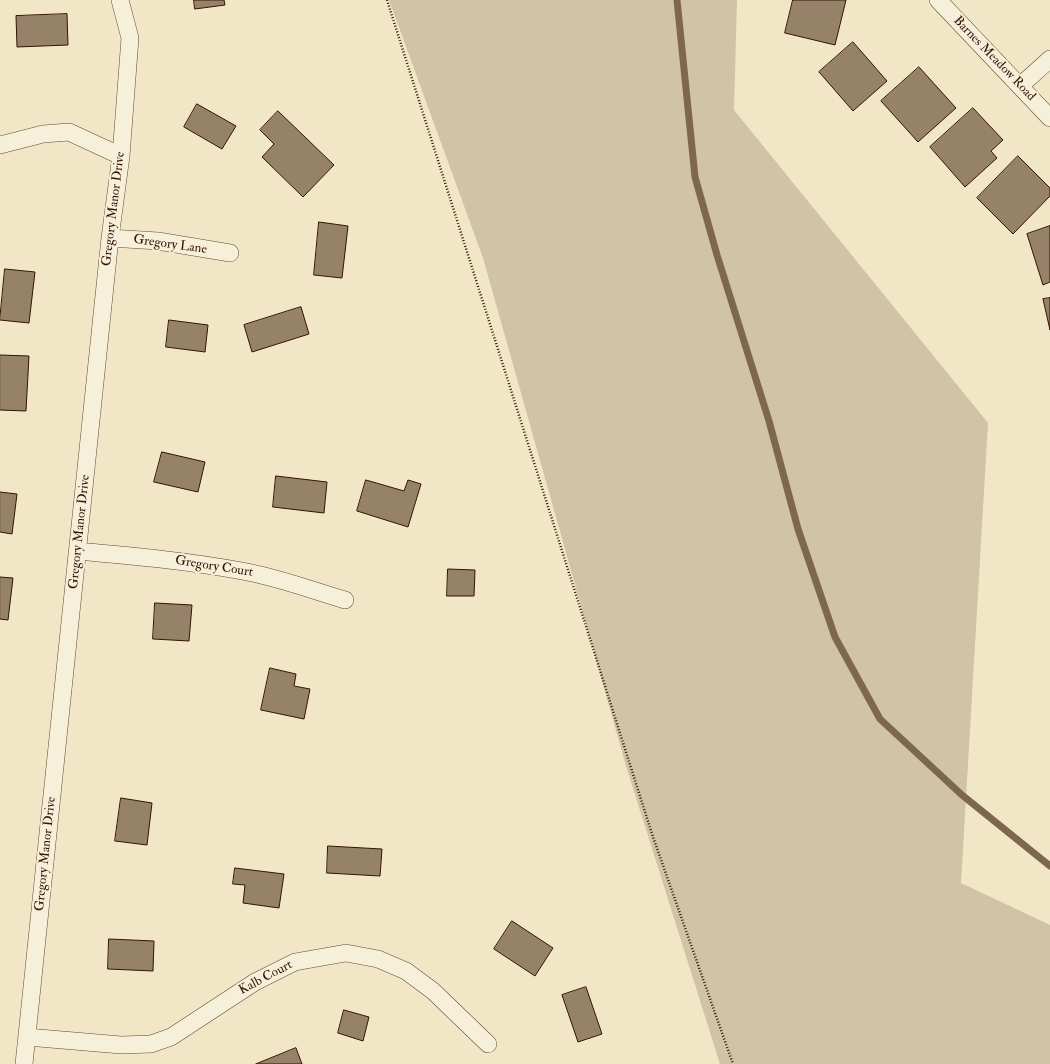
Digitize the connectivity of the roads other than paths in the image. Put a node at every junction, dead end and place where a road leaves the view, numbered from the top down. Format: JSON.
{"nodes":[{"id":1,"x":120,"y":0,"type":"edge"},
{"id":2,"x":938,"y":0,"type":"edge"},
{"id":3,"x":1050,"y":59,"type":"edge"},
{"id":4,"x":1020,"y":86,"type":"junction"},
{"id":5,"x":1050,"y":118,"type":"edge"},
{"id":6,"x":0,"y":145,"type":"edge"},
{"id":7,"x":121,"y":156,"type":"junction"},
{"id":8,"x":110,"y":238,"type":"junction"},
{"id":9,"x":230,"y":254,"type":"dead end"},
{"id":10,"x":78,"y":551,"type":"junction"},
{"id":11,"x":345,"y":600,"type":"dead end"},
{"id":12,"x":27,"y":1037,"type":"junction"},
{"id":13,"x":488,"y":1044,"type":"dead end"},
{"id":14,"x":24,"y":1064,"type":"edge"}],
"edges":[{"from":1,"to":7,"type":"street","name":"Gregory Manor Drive"},
{"from":2,"to":4,"type":"street","name":"Barnes Meadow Road"},
{"from":3,"to":4,"type":"street"},
{"from":4,"to":5,"type":"street","name":"Barnes Meadow Road"},
{"from":6,"to":7,"type":"street"},
{"from":7,"to":8,"type":"street","name":"Gregory Manor Drive"},
{"from":8,"to":9,"type":"street","name":"Gregory Lane"},
{"from":8,"to":10,"type":"street","name":"Gregory Manor Drive"},
{"from":10,"to":11,"type":"street","name":"Gregory Court"},
{"from":10,"to":12,"type":"street","name":"Gregory Manor Drive"},
{"from":12,"to":13,"type":"street","name":"Kalb Court"},
{"from":12,"to":14,"type":"street","name":"Gregory Manor Drive"}]}
